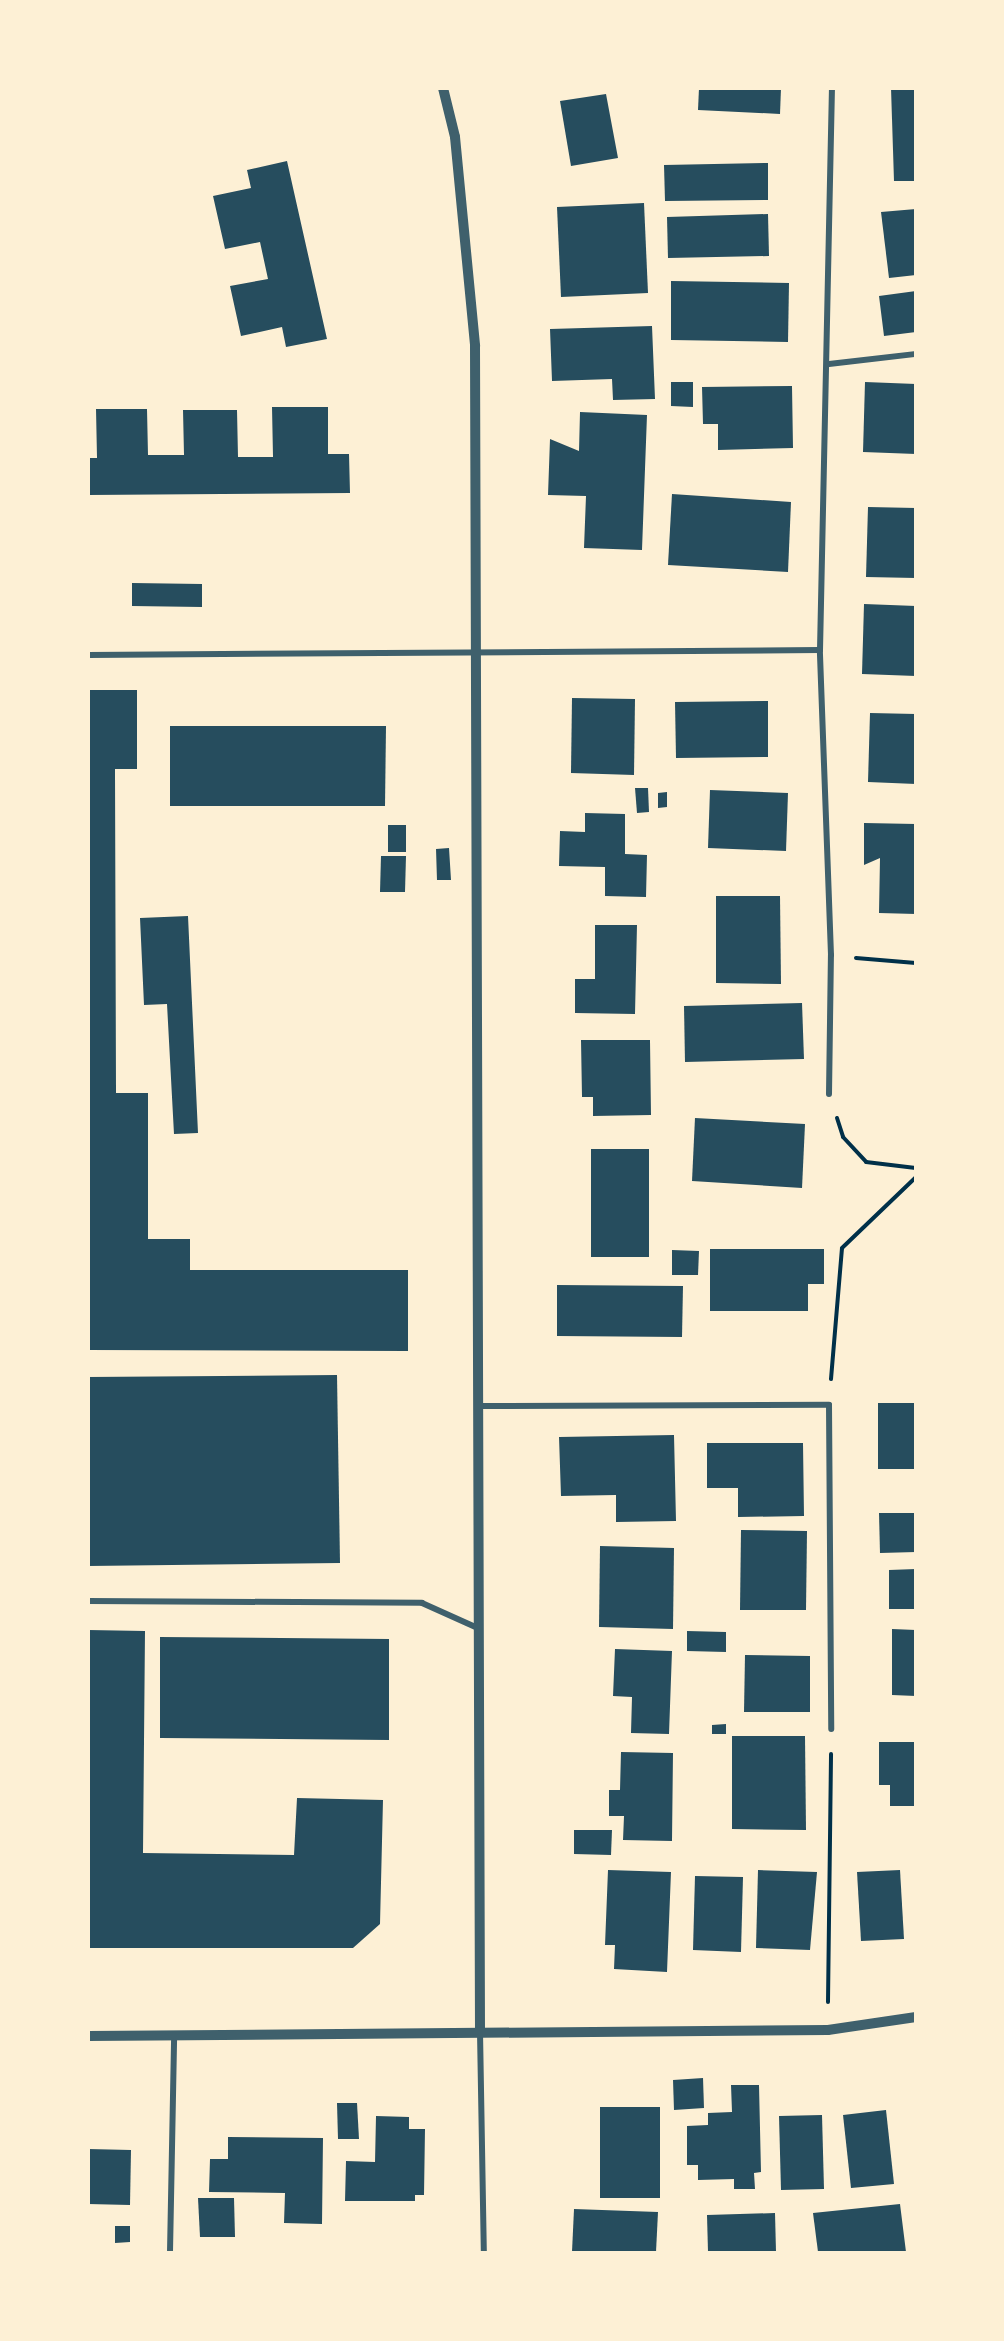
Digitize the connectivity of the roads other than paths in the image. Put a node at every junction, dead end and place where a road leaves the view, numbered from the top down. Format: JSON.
{"nodes":[{"id":1,"x":443,"y":88,"type":"edge"},
{"id":2,"x":832,"y":88,"type":"edge"},
{"id":3,"x":915,"y":354,"type":"edge"},
{"id":4,"x":829,"y":364,"type":"junction"},
{"id":5,"x":820,"y":650,"type":"junction"},
{"id":6,"x":88,"y":655,"type":"edge"},
{"id":7,"x":474,"y":656,"type":"junction"},
{"id":8,"x":829,"y":1094,"type":"road end"},
{"id":9,"x":481,"y":1406,"type":"junction"},
{"id":10,"x":88,"y":1601,"type":"edge"},
{"id":11,"x":481,"y":1629,"type":"junction"},
{"id":12,"x":831,"y":1730,"type":"road end"},
{"id":13,"x":915,"y":2017,"type":"edge"},
{"id":14,"x":480,"y":2032,"type":"junction"},
{"id":15,"x":88,"y":2036,"type":"edge"},
{"id":16,"x":174,"y":2037,"type":"junction"},
{"id":17,"x":170,"y":2253,"type":"edge"},
{"id":18,"x":484,"y":2253,"type":"edge"}],
"edges":[{"from":1,"to":7,"type":"street"},
{"from":2,"to":4,"type":"street"},
{"from":3,"to":4,"type":"street"},
{"from":4,"to":5,"type":"street"},
{"from":5,"to":7,"type":"street"},
{"from":5,"to":8,"type":"street"},
{"from":6,"to":7,"type":"street"},
{"from":7,"to":9,"type":"street"},
{"from":9,"to":11,"type":"street"},
{"from":9,"to":12,"type":"street"},
{"from":10,"to":11,"type":"street"},
{"from":11,"to":14,"type":"street"},
{"from":13,"to":14,"type":"street"},
{"from":14,"to":16,"type":"street"},
{"from":14,"to":18,"type":"street"},
{"from":15,"to":16,"type":"street"},
{"from":16,"to":17,"type":"street"}]}
